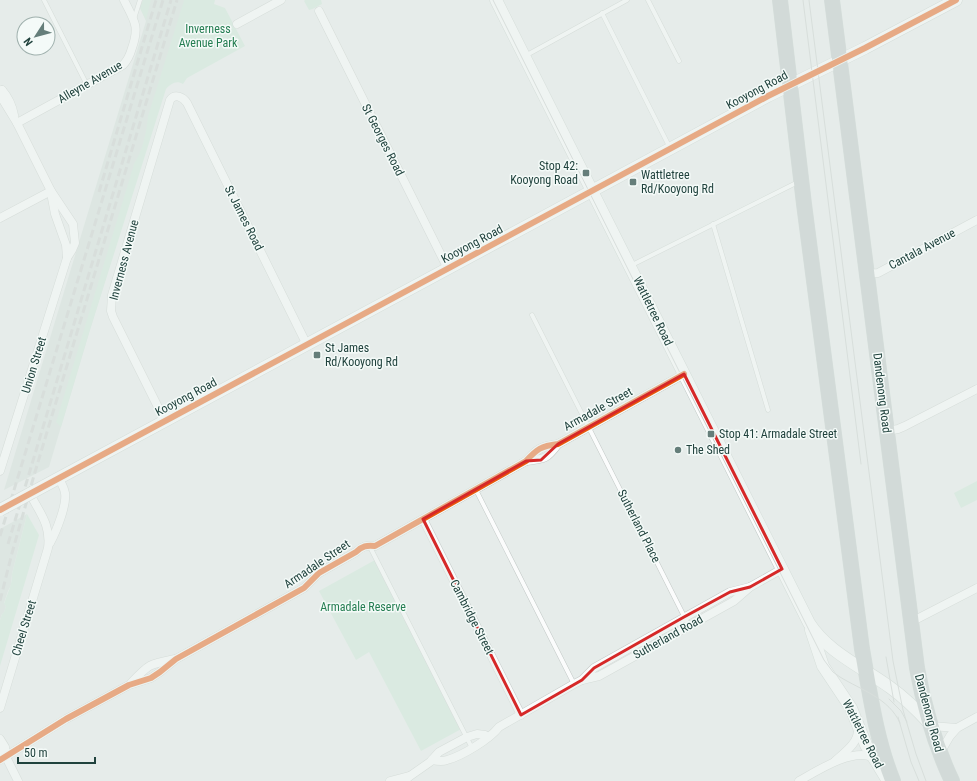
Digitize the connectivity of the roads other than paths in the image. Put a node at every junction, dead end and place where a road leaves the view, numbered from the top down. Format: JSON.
{"nodes":[{"id":1,"x":44,"y":0,"type":"edge"},
{"id":2,"x":124,"y":0,"type":"edge"},
{"id":3,"x":140,"y":0,"type":"edge"},
{"id":4,"x":281,"y":0,"type":"edge"},
{"id":5,"x":496,"y":0,"type":"edge"},
{"id":6,"x":627,"y":0,"type":"edge"},
{"id":7,"x":648,"y":0,"type":"edge"},
{"id":8,"x":780,"y":0,"type":"edge"},
{"id":9,"x":832,"y":0,"type":"edge"},
{"id":10,"x":956,"y":0,"type":"edge"},
{"id":11,"x":319,"y":11,"type":"dead end"},
{"id":12,"x":602,"y":13,"type":"junction"},
{"id":13,"x":134,"y":20,"type":"junction"},
{"id":14,"x":237,"y":24,"type":"dead end"},
{"id":15,"x":524,"y":56,"type":"junction"},
{"id":16,"x":840,"y":60,"type":"junction"},
{"id":17,"x":679,"y":61,"type":"dead end"},
{"id":18,"x":87,"y":85,"type":"junction"},
{"id":19,"x":790,"y":85,"type":"junction"},
{"id":20,"x":1,"y":88,"type":"edge"},
{"id":21,"x":177,"y":96,"type":"joint"},
{"id":22,"x":16,"y":120,"type":"junction"},
{"id":23,"x":670,"y":149,"type":"junction"},
{"id":24,"x":802,"y":181,"type":"junction"},
{"id":25,"x":51,"y":191,"type":"junction"},
{"id":26,"x":592,"y":191,"type":"junction"},
{"id":27,"x":0,"y":218,"type":"edge"},
{"id":28,"x":977,"y":220,"type":"edge"},
{"id":29,"x":713,"y":224,"type":"junction"},
{"id":30,"x":67,"y":258,"type":"junction"},
{"id":31,"x":630,"y":266,"type":"junction"},
{"id":32,"x":448,"y":269,"type":"junction"},
{"id":33,"x":867,"y":274,"type":"junction"},
{"id":34,"x":532,"y":315,"type":"dead end"},
{"id":35,"x":307,"y":344,"type":"junction"},
{"id":36,"x":684,"y":374,"type":"junction"},
{"id":37,"x":977,"y":388,"type":"edge"},
{"id":38,"x":768,"y":410,"type":"dead end"},
{"id":39,"x":165,"y":421,"type":"junction"},
{"id":40,"x":588,"y":427,"type":"junction"},
{"id":41,"x":887,"y":431,"type":"junction"},
{"id":42,"x":0,"y":471,"type":"edge"},
{"id":43,"x":59,"y":478,"type":"junction"},
{"id":44,"x":476,"y":490,"type":"junction"},
{"id":45,"x":32,"y":494,"type":"junction"},
{"id":46,"x":0,"y":510,"type":"edge"},
{"id":47,"x":423,"y":519,"type":"junction"},
{"id":48,"x":369,"y":545,"type":"junction"},
{"id":49,"x":48,"y":548,"type":"junction"},
{"id":50,"x":782,"y":569,"type":"junction"},
{"id":51,"x":750,"y":587,"type":"junction"},
{"id":52,"x":977,"y":588,"type":"edge"},
{"id":53,"x":684,"y":617,"type":"junction"},
{"id":54,"x":912,"y":622,"type":"junction"},
{"id":55,"x":809,"y":623,"type":"junction"},
{"id":56,"x":689,"y":626,"type":"junction"},
{"id":57,"x":866,"y":671,"type":"junction"},
{"id":58,"x":582,"y":680,"type":"junction"},
{"id":59,"x":574,"y":684,"type":"junction"},
{"id":60,"x":0,"y":708,"type":"edge"},
{"id":61,"x":521,"y":715,"type":"junction"},
{"id":62,"x":977,"y":717,"type":"edge"},
{"id":63,"x":856,"y":719,"type":"junction"},
{"id":64,"x":930,"y":725,"type":"junction"},
{"id":65,"x":957,"y":728,"type":"junction"},
{"id":66,"x":467,"y":737,"type":"junction"},
{"id":67,"x":488,"y":737,"type":"junction"},
{"id":68,"x":0,"y":739,"type":"edge"},
{"id":69,"x":472,"y":748,"type":"junction"},
{"id":70,"x":940,"y":753,"type":"junction"},
{"id":71,"x":2,"y":756,"type":"edge"},
{"id":72,"x":872,"y":757,"type":"junction"},
{"id":73,"x":432,"y":760,"type":"junction"},
{"id":74,"x":831,"y":764,"type":"junction"},
{"id":75,"x":407,"y":778,"type":"edge"},
{"id":76,"x":17,"y":780,"type":"edge"},
{"id":77,"x":390,"y":781,"type":"edge"},
{"id":78,"x":799,"y":781,"type":"edge"},
{"id":79,"x":888,"y":781,"type":"edge"},
{"id":80,"x":893,"y":781,"type":"edge"},
{"id":81,"x":952,"y":781,"type":"edge"}],
"edges":[{"from":1,"to":18,"type":"lane"},
{"from":2,"to":13,"type":"street","name":"Alleyne Avenue"},
{"from":3,"to":13,"type":"lane"},
{"from":4,"to":14,"type":"street"},
{"from":5,"to":15,"type":"street","name":"Wattletree Road"},
{"from":6,"to":12,"type":"lane"},
{"from":7,"to":17,"type":"lane"},
{"from":8,"to":19,"type":"highway"},
{"from":9,"to":16,"type":"highway","name":"Dandenong Road"},
{"from":10,"to":16,"type":"street","name":"Kooyong Road"},
{"from":11,"to":32,"type":"street","name":"St Georges Road"},
{"from":12,"to":15,"type":"lane"},
{"from":12,"to":23,"type":"lane"},
{"from":13,"to":18,"type":"street","name":"Alleyne Avenue"},
{"from":15,"to":26,"type":"street","name":"Wattletree Road"},
{"from":16,"to":19,"type":"street","name":"Kooyong Road"},
{"from":16,"to":33,"type":"highway","name":"Dandenong Road"},
{"from":18,"to":22,"type":"street","name":"Alleyne Avenue"},
{"from":19,"to":23,"type":"street","name":"Kooyong Road"},
{"from":19,"to":24,"type":"highway"},
{"from":20,"to":22,"type":"street","name":"Union Street"},
{"from":21,"to":35,"type":"street","name":"St James Road"},
{"from":21,"to":39,"type":"street","name":"Inverness Avenue"},
{"from":22,"to":25,"type":"street","name":"Union Street"},
{"from":23,"to":26,"type":"street","name":"Kooyong Road"},
{"from":24,"to":29,"type":"lane"},
{"from":24,"to":57,"type":"highway"},
{"from":25,"to":27,"type":"street"},
{"from":25,"to":30,"type":"street","name":"Union Street"},
{"from":25,"to":30,"type":"street","name":"Union Street"},
{"from":26,"to":31,"type":"street","name":"Wattletree Road"},
{"from":26,"to":32,"type":"street","name":"Kooyong Road"},
{"from":28,"to":33,"type":"street","name":"Cantala Avenue"},
{"from":29,"to":31,"type":"lane"},
{"from":29,"to":38,"type":"lane"},
{"from":30,"to":42,"type":"street","name":"Union Street"},
{"from":31,"to":36,"type":"street","name":"Wattletree Road"},
{"from":32,"to":35,"type":"street","name":"Kooyong Road"},
{"from":33,"to":41,"type":"highway","name":"Dandenong Road"},
{"from":34,"to":40,"type":"lane","name":"Sutherland Place"},
{"from":35,"to":39,"type":"street","name":"Kooyong Road"},
{"from":36,"to":40,"type":"street","name":"Armadale Street"},
{"from":36,"to":50,"type":"street","name":"Wattletree Road"},
{"from":37,"to":41,"type":"street"},
{"from":39,"to":43,"type":"street","name":"Kooyong Road"},
{"from":40,"to":44,"type":"street","name":"Armadale Street"},
{"from":40,"to":53,"type":"lane","name":"Sutherland Place"},
{"from":41,"to":54,"type":"highway","name":"Dandenong Road"},
{"from":43,"to":45,"type":"street","name":"Kooyong Road"},
{"from":43,"to":49,"type":"street","name":"Cheel Street"},
{"from":44,"to":47,"type":"street","name":"Armadale Street"},
{"from":44,"to":59,"type":"lane"},
{"from":45,"to":46,"type":"street","name":"Kooyong Road","bridge":true},
{"from":45,"to":49,"type":"street","name":"Cheel Street"},
{"from":47,"to":48,"type":"street","name":"Armadale Street"},
{"from":47,"to":61,"type":"street","name":"Cambridge Street"},
{"from":48,"to":66,"type":"lane"},
{"from":48,"to":71,"type":"street","name":"Armadale Street"},
{"from":49,"to":60,"type":"street","name":"Cheel Street"},
{"from":50,"to":51,"type":"street","name":"Sutherland Road"},
{"from":50,"to":55,"type":"street","name":"Wattletree Road"},
{"from":51,"to":53,"type":"street","name":"Sutherland Road"},
{"from":51,"to":56,"type":"street","name":"Sutherland Road"},
{"from":52,"to":54,"type":"street"},
{"from":53,"to":56,"type":"lane","name":"Sutherland Place"},
{"from":53,"to":58,"type":"street","name":"Sutherland Road"},
{"from":54,"to":64,"type":"highway","name":"Dandenong Road"},
{"from":55,"to":57,"type":"street","name":"Wattletree Road"},
{"from":55,"to":63,"type":"street","name":"Wattletree Road"},
{"from":56,"to":58,"type":"street","name":"Sutherland Road"},
{"from":57,"to":64,"type":"street","name":"Wattletree Road"},
{"from":57,"to":80,"type":"highway"},
{"from":58,"to":59,"type":"street","name":"Sutherland Road"},
{"from":59,"to":61,"type":"street","name":"Sutherland Road"},
{"from":61,"to":67,"type":"street","name":"Sutherland Road"},
{"from":62,"to":65,"type":"street"},
{"from":63,"to":72,"type":"street","name":"Wattletree Road"},
{"from":63,"to":74,"type":"street"},
{"from":64,"to":65,"type":"street"},
{"from":64,"to":70,"type":"highway","name":"Dandenong Road"},
{"from":65,"to":70,"type":"street"},
{"from":66,"to":67,"type":"street"},
{"from":66,"to":69,"type":"lane"},
{"from":66,"to":73,"type":"street"},
{"from":67,"to":69,"type":"street","name":"Sutherland Road"},
{"from":68,"to":71,"type":"street"},
{"from":69,"to":73,"type":"street","name":"Sutherland Road"},
{"from":70,"to":81,"type":"highway","name":"Dandenong Road"},
{"from":71,"to":76,"type":"street"},
{"from":72,"to":74,"type":"street"},
{"from":72,"to":79,"type":"street","name":"Wattletree Road"},
{"from":73,"to":75,"type":"street"},
{"from":74,"to":78,"type":"street"},
{"from":75,"to":77,"type":"street"}]}
